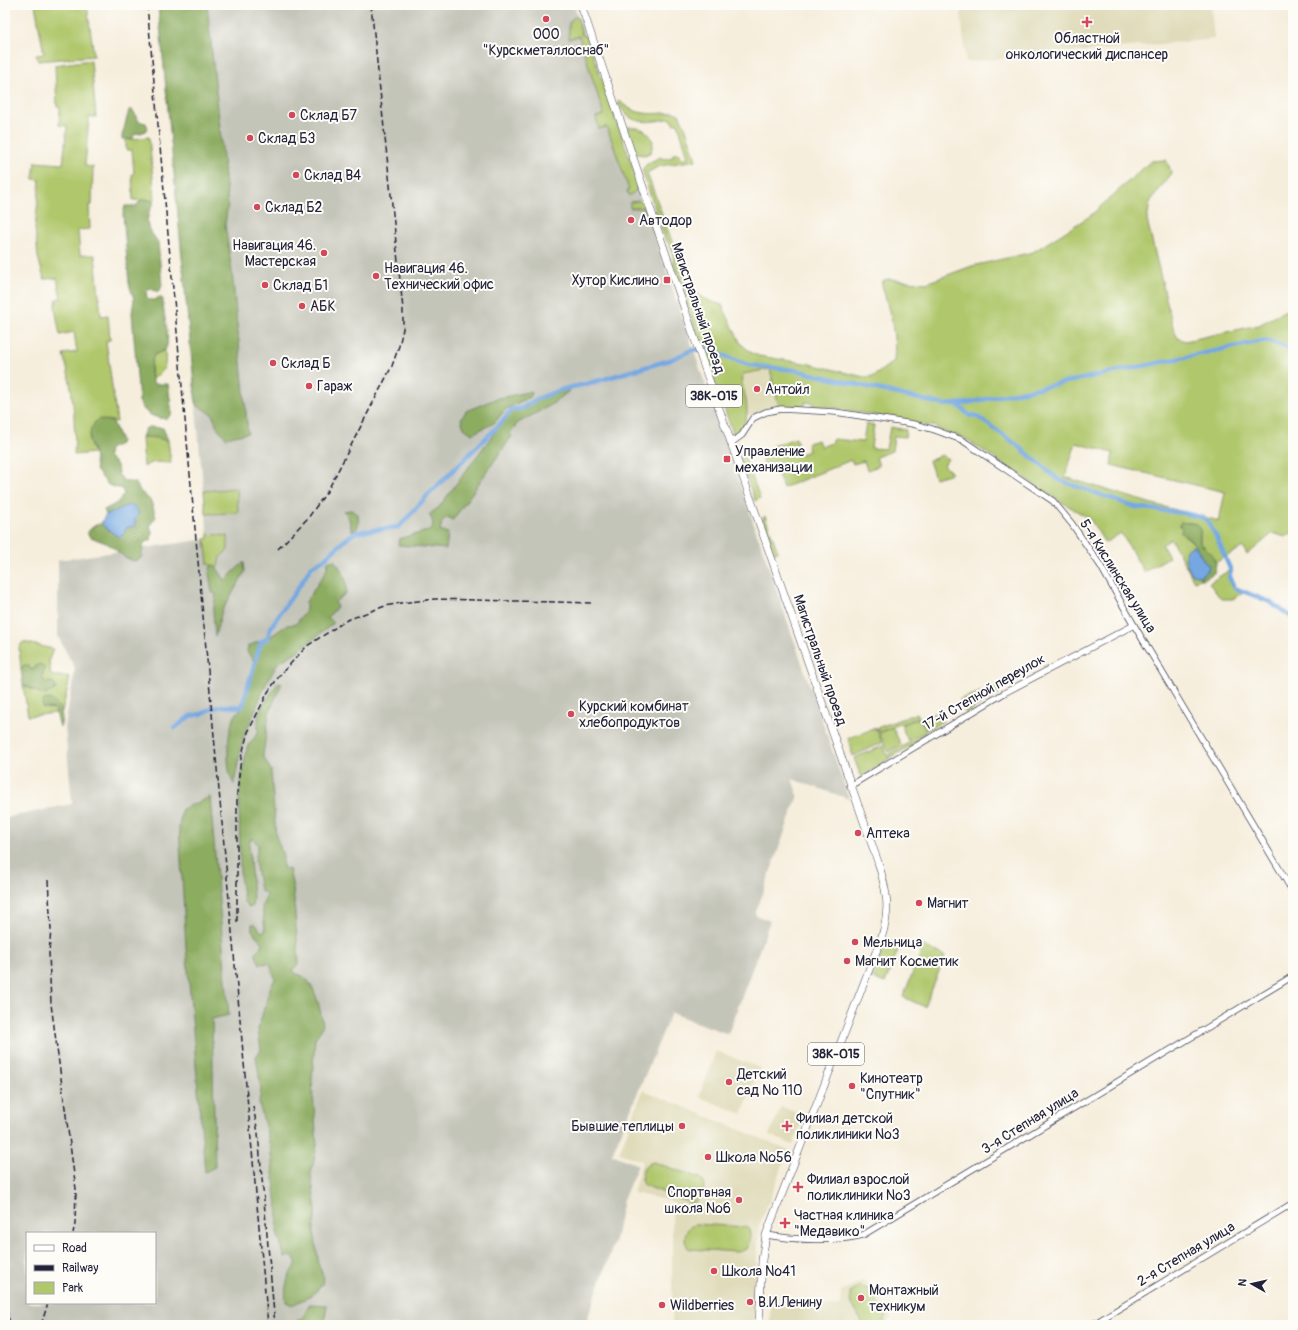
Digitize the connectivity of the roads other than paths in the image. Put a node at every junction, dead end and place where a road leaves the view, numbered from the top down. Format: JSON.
{"nodes":[{"id":1,"x":581,"y":5,"type":"edge"},
{"id":2,"x":731,"y":443,"type":"junction"},
{"id":3,"x":1134,"y":625,"type":"junction"},
{"id":4,"x":850,"y":786,"type":"junction"},
{"id":5,"x":1293,"y":892,"type":"edge"},
{"id":6,"x":1293,"y":976,"type":"edge"},
{"id":7,"x":1293,"y":1203,"type":"edge"},
{"id":8,"x":766,"y":1235,"type":"junction"},
{"id":9,"x":759,"y":1325,"type":"edge"},
{"id":10,"x":1092,"y":1325,"type":"edge"}],
"edges":[{"from":1,"to":2,"type":"main road","name":"Магистральный проезд","number":"38К-015"},
{"from":2,"to":3,"type":"street","name":"5-я Кислинская улица"},
{"from":2,"to":4,"type":"main road","name":"Магистральный проезд","number":"38К-015"},
{"from":3,"to":4,"type":"street","name":"17-й Степной переулок"},
{"from":3,"to":5,"type":"street","name":"5-я Кислинская улица"},
{"from":4,"to":8,"type":"main road","name":"Магистральный проезд","number":"38К-015"},
{"from":6,"to":8,"type":"street","name":"3-я Степная улица"},
{"from":7,"to":10,"type":"street","name":"2-я Степная улица"},
{"from":8,"to":9,"type":"main road","name":"Магистральный проезд","number":"38К-015"}]}
